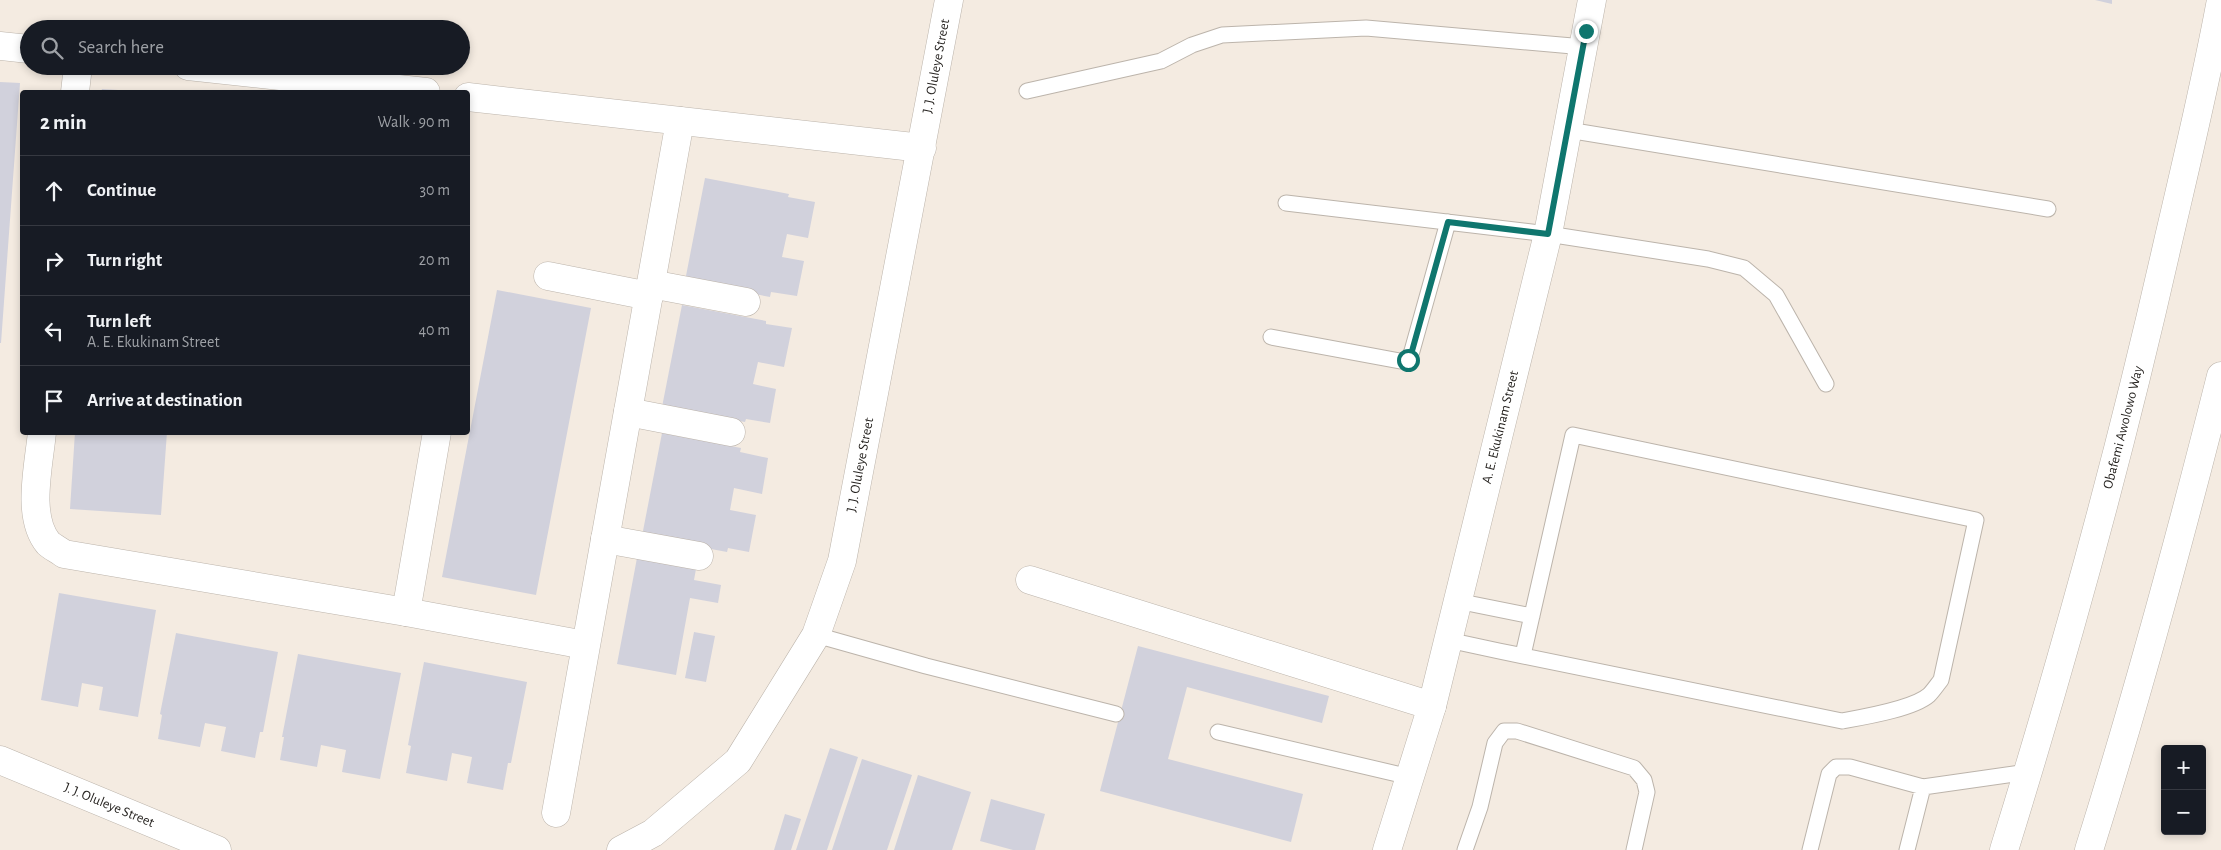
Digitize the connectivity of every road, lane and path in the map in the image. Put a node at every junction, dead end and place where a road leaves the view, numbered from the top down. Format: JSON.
{"nodes":[{"id":1,"x":949,"y":0,"type":"edge"},
{"id":2,"x":1592,"y":0,"type":"edge"},
{"id":3,"x":2220,"y":0,"type":"edge"},
{"id":4,"x":0,"y":46,"type":"edge"},
{"id":5,"x":1584,"y":47,"type":"junction"},
{"id":6,"x":20,"y":48,"type":"edge"},
{"id":7,"x":77,"y":75,"type":"edge"},
{"id":8,"x":270,"y":75,"type":"edge"},
{"id":9,"x":75,"y":90,"type":"edge"},
{"id":10,"x":408,"y":90,"type":"edge"},
{"id":11,"x":1027,"y":91,"type":"dead end"},
{"id":12,"x":470,"y":97,"type":"edge"},
{"id":13,"x":680,"y":121,"type":"junction"},
{"id":14,"x":1568,"y":130,"type":"junction"},
{"id":15,"x":922,"y":148,"type":"junction"},
{"id":16,"x":1286,"y":203,"type":"dead end"},
{"id":17,"x":2048,"y":209,"type":"dead end"},
{"id":18,"x":1448,"y":222,"type":"junction"},
{"id":19,"x":1548,"y":234,"type":"junction"},
{"id":20,"x":548,"y":276,"type":"dead end"},
{"id":21,"x":650,"y":290,"type":"junction"},
{"id":22,"x":746,"y":302,"type":"dead end"},
{"id":23,"x":1270,"y":337,"type":"dead end"},
{"id":24,"x":2221,"y":376,"type":"edge"},
{"id":25,"x":1826,"y":384,"type":"dead end"},
{"id":26,"x":628,"y":412,"type":"junction"},
{"id":27,"x":731,"y":432,"type":"dead end"},
{"id":28,"x":42,"y":435,"type":"edge"},
{"id":29,"x":436,"y":435,"type":"edge"},
{"id":30,"x":605,"y":539,"type":"junction"},
{"id":31,"x":699,"y":556,"type":"dead end"},
{"id":32,"x":1030,"y":580,"type":"dead end"},
{"id":33,"x":1458,"y":601,"type":"junction"},
{"id":34,"x":406,"y":612,"type":"junction"},
{"id":35,"x":1532,"y":616,"type":"junction"},
{"id":36,"x":816,"y":635,"type":"junction"},
{"id":37,"x":1448,"y":640,"type":"junction"},
{"id":38,"x":585,"y":645,"type":"junction"},
{"id":39,"x":1523,"y":655,"type":"junction"},
{"id":40,"x":1432,"y":706,"type":"junction"},
{"id":41,"x":1116,"y":714,"type":"dead end"},
{"id":42,"x":1218,"y":732,"type":"dead end"},
{"id":43,"x":0,"y":760,"type":"edge"},
{"id":44,"x":2028,"y":772,"type":"junction"},
{"id":45,"x":1410,"y":777,"type":"junction"},
{"id":46,"x":1923,"y":787,"type":"junction"},
{"id":47,"x":556,"y":813,"type":"dead end"},
{"id":48,"x":217,"y":850,"type":"edge"},
{"id":49,"x":621,"y":850,"type":"edge"},
{"id":50,"x":1387,"y":850,"type":"edge"},
{"id":51,"x":1465,"y":850,"type":"edge"},
{"id":52,"x":1634,"y":850,"type":"edge"},
{"id":53,"x":1810,"y":850,"type":"edge"},
{"id":54,"x":1907,"y":850,"type":"edge"},
{"id":55,"x":2004,"y":850,"type":"edge"},
{"id":56,"x":2090,"y":850,"type":"edge"}],
"edges":[{"from":1,"to":15,"type":"street","name":"J. J. Oluleye Street"},
{"from":2,"to":5,"type":"street","name":"A. E. Ekukinam Street"},
{"from":3,"to":44,"type":"street","name":"Obafemi Awolowo Way"},
{"from":4,"to":6,"type":"street"},
{"from":5,"to":11,"type":"lane"},
{"from":5,"to":14,"type":"street","name":"A. E. Ekukinam Street"},
{"from":7,"to":9,"type":"street"},
{"from":8,"to":10,"type":"street"},
{"from":12,"to":13,"type":"street"},
{"from":13,"to":15,"type":"street"},
{"from":13,"to":21,"type":"street"},
{"from":14,"to":17,"type":"lane"},
{"from":14,"to":19,"type":"street","name":"A. E. Ekukinam Street"},
{"from":15,"to":36,"type":"street","name":"J. J. Oluleye Street"},
{"from":16,"to":18,"type":"lane"},
{"from":18,"to":19,"type":"lane"},
{"from":18,"to":23,"type":"lane"},
{"from":19,"to":25,"type":"lane"},
{"from":19,"to":33,"type":"street","name":"A. E. Ekukinam Street"},
{"from":20,"to":21,"type":"street"},
{"from":21,"to":22,"type":"street"},
{"from":21,"to":26,"type":"street"},
{"from":24,"to":56,"type":"street"},
{"from":26,"to":27,"type":"street"},
{"from":26,"to":30,"type":"street"},
{"from":28,"to":34,"type":"street"},
{"from":29,"to":34,"type":"street"},
{"from":30,"to":31,"type":"street"},
{"from":30,"to":38,"type":"street"},
{"from":32,"to":40,"type":"street"},
{"from":33,"to":35,"type":"lane"},
{"from":33,"to":37,"type":"street","name":"A. E. Ekukinam Street"},
{"from":34,"to":38,"type":"street"},
{"from":35,"to":39,"type":"lane"},
{"from":35,"to":39,"type":"lane"},
{"from":36,"to":41,"type":"lane"},
{"from":36,"to":49,"type":"street","name":"J. J. Oluleye Street"},
{"from":37,"to":39,"type":"lane"},
{"from":37,"to":40,"type":"street","name":"A. E. Ekukinam Street"},
{"from":38,"to":47,"type":"street"},
{"from":40,"to":45,"type":"street","name":"A. E. Ekukinam Street"},
{"from":42,"to":45,"type":"lane"},
{"from":43,"to":48,"type":"street","name":"J. J. Oluleye Street"},
{"from":44,"to":46,"type":"lane"},
{"from":44,"to":55,"type":"street","name":"Obafemi Awolowo Way"},
{"from":45,"to":50,"type":"street","name":"A. E. Ekukinam Street"},
{"from":46,"to":53,"type":"lane"},
{"from":46,"to":54,"type":"lane"},
{"from":51,"to":52,"type":"lane"}]}
